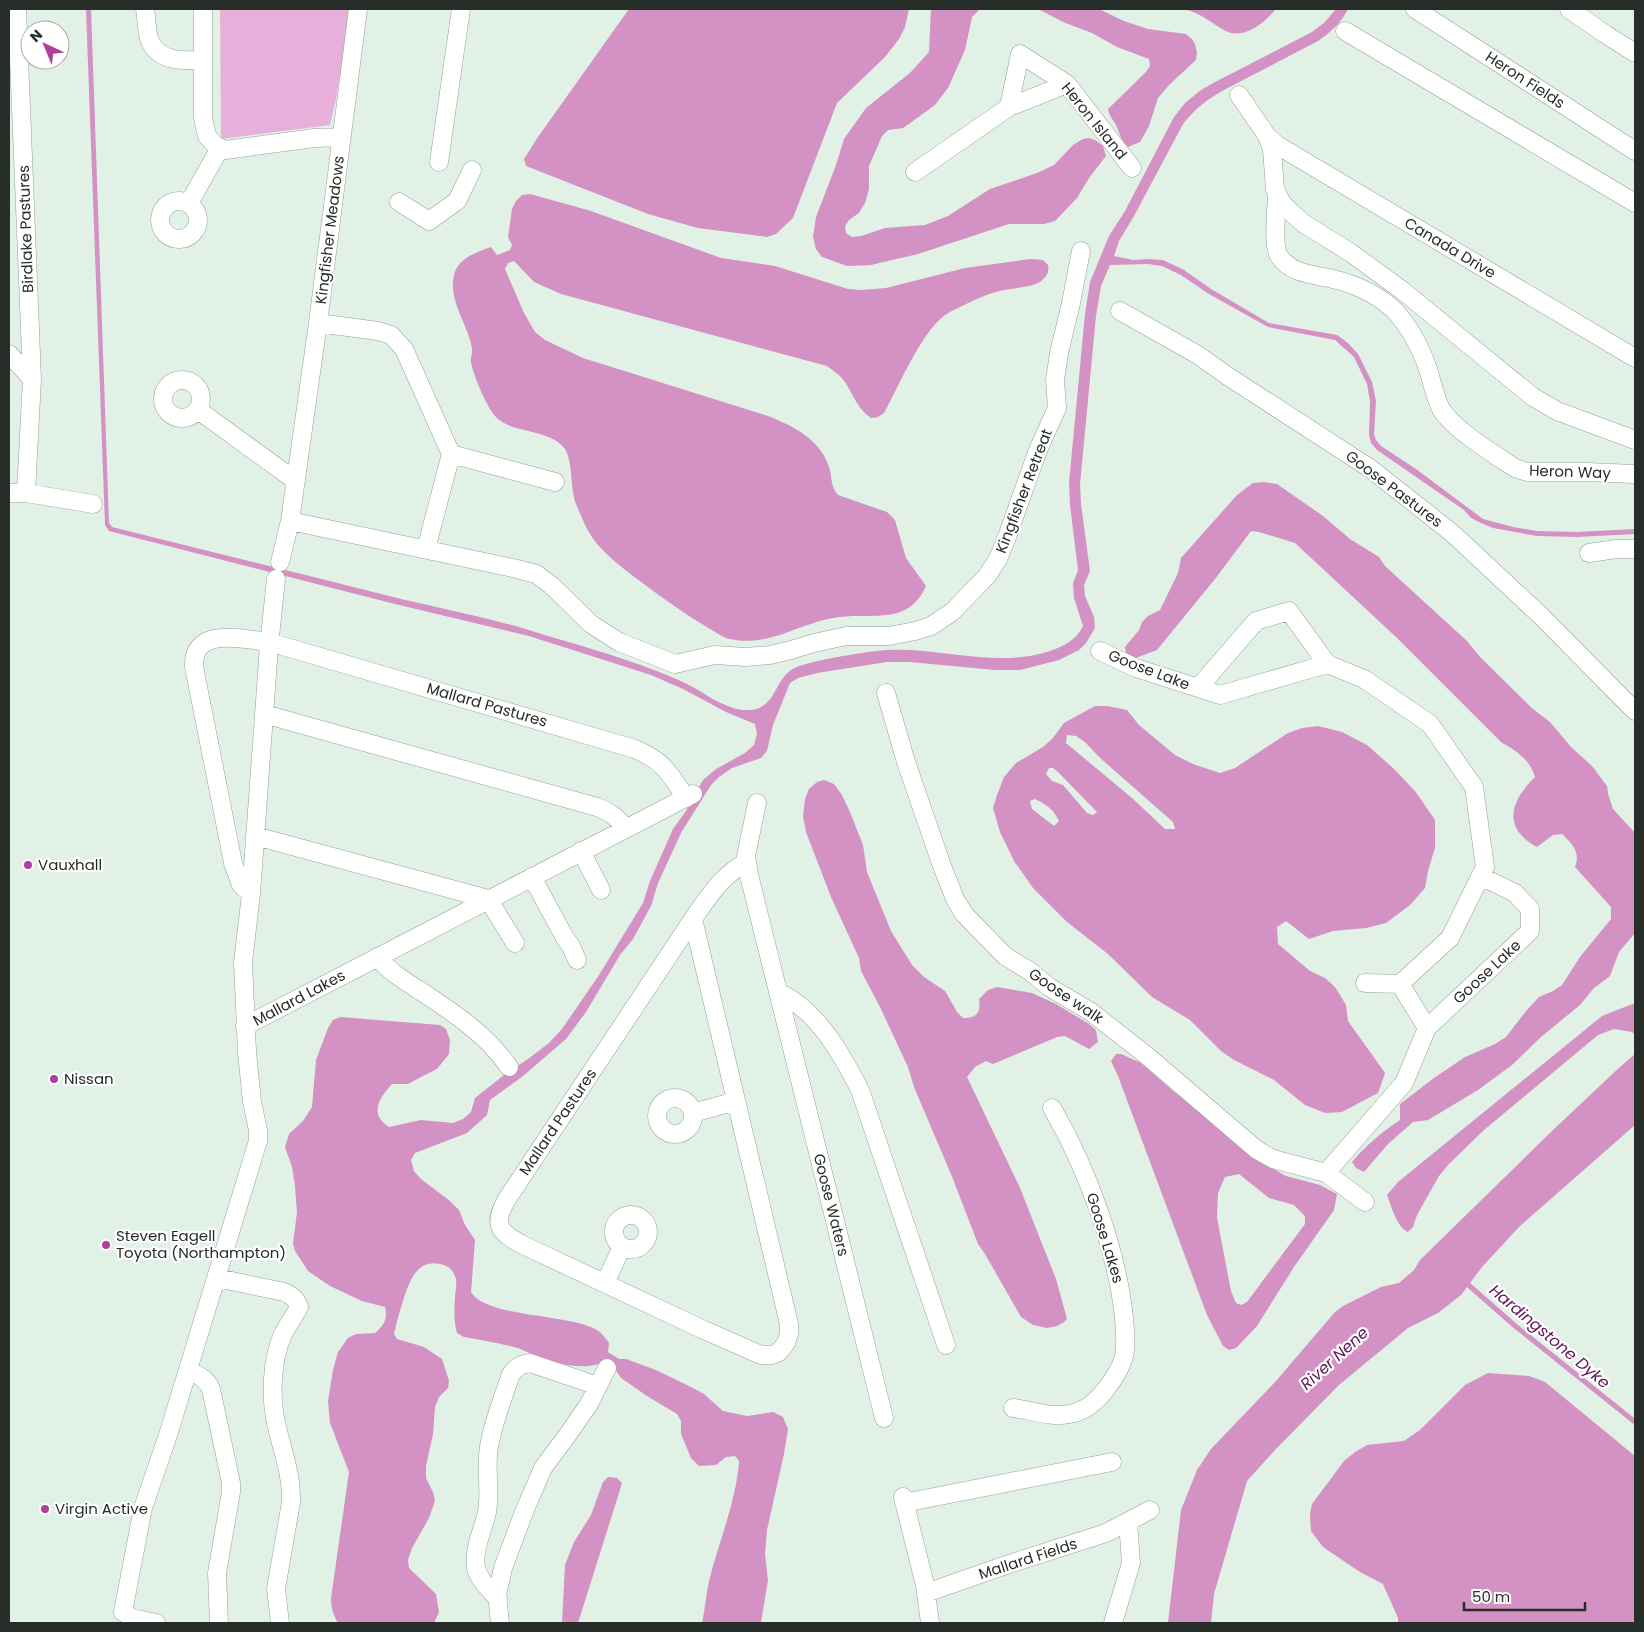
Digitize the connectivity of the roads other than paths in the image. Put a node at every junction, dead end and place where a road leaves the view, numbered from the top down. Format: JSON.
{"nodes":[{"id":1,"x":17,"y":9,"type":"edge"},
{"id":2,"x":145,"y":9,"type":"edge"},
{"id":3,"x":203,"y":9,"type":"edge"},
{"id":4,"x":358,"y":9,"type":"edge"},
{"id":5,"x":461,"y":9,"type":"edge"},
{"id":6,"x":1415,"y":9,"type":"edge"},
{"id":7,"x":1569,"y":9,"type":"edge"},
{"id":8,"x":1345,"y":31,"type":"dead end"},
{"id":9,"x":1635,"y":52,"type":"edge"},
{"id":10,"x":203,"y":60,"type":"junction"},
{"id":11,"x":13,"y":79,"type":"edge"},
{"id":12,"x":1067,"y":84,"type":"junction"},
{"id":13,"x":1239,"y":95,"type":"dead end"},
{"id":14,"x":1009,"y":107,"type":"junction"},
{"id":15,"x":1267,"y":136,"type":"junction"},
{"id":16,"x":342,"y":137,"type":"junction"},
{"id":17,"x":220,"y":148,"type":"junction"},
{"id":18,"x":1635,"y":151,"type":"edge"},
{"id":19,"x":439,"y":162,"type":"dead end"},
{"id":20,"x":1132,"y":168,"type":"dead end"},
{"id":21,"x":472,"y":170,"type":"dead end"},
{"id":22,"x":915,"y":172,"type":"dead end"},
{"id":23,"x":1276,"y":192,"type":"junction"},
{"id":24,"x":399,"y":202,"type":"dead end"},
{"id":25,"x":189,"y":203,"type":"dead end"},
{"id":26,"x":1635,"y":203,"type":"edge"},
{"id":27,"x":1080,"y":251,"type":"dead end"},
{"id":28,"x":1120,"y":311,"type":"dead end"},
{"id":29,"x":318,"y":323,"type":"junction"},
{"id":30,"x":9,"y":354,"type":"edge"},
{"id":31,"x":1635,"y":358,"type":"edge"},
{"id":32,"x":32,"y":379,"type":"junction"},
{"id":33,"x":198,"y":410,"type":"dead end"},
{"id":34,"x":1635,"y":440,"type":"edge"},
{"id":35,"x":451,"y":454,"type":"junction"},
{"id":36,"x":1635,"y":474,"type":"edge"},
{"id":37,"x":296,"y":481,"type":"junction"},
{"id":38,"x":555,"y":482,"type":"dead end"},
{"id":39,"x":17,"y":493,"type":"edge"},
{"id":40,"x":93,"y":504,"type":"dead end"},
{"id":41,"x":290,"y":521,"type":"junction"},
{"id":42,"x":426,"y":549,"type":"junction"},
{"id":43,"x":1635,"y":549,"type":"edge"},
{"id":44,"x":1589,"y":553,"type":"dead end"},
{"id":45,"x":269,"y":642,"type":"junction"},
{"id":46,"x":1100,"y":651,"type":"dead end"},
{"id":47,"x":1327,"y":664,"type":"junction"},
{"id":48,"x":1198,"y":688,"type":"junction"},
{"id":49,"x":886,"y":693,"type":"dead end"},
{"id":50,"x":1635,"y":711,"type":"edge"},
{"id":51,"x":264,"y":714,"type":"junction"},
{"id":52,"x":757,"y":803,"type":"dead end"},
{"id":53,"x":625,"y":828,"type":"junction"},
{"id":54,"x":255,"y":836,"type":"junction"},
{"id":55,"x":580,"y":851,"type":"junction"},
{"id":56,"x":747,"y":862,"type":"junction"},
{"id":57,"x":1480,"y":876,"type":"junction"},
{"id":58,"x":532,"y":877,"type":"junction"},
{"id":59,"x":602,"y":890,"type":"dead end"},
{"id":60,"x":251,"y":894,"type":"junction"},
{"id":61,"x":488,"y":899,"type":"junction"},
{"id":62,"x":693,"y":919,"type":"junction"},
{"id":63,"x":515,"y":943,"type":"dead end"},
{"id":64,"x":377,"y":957,"type":"junction"},
{"id":65,"x":577,"y":960,"type":"dead end"},
{"id":66,"x":1365,"y":983,"type":"dead end"},
{"id":67,"x":1400,"y":984,"type":"junction"},
{"id":68,"x":778,"y":992,"type":"junction"},
{"id":69,"x":245,"y":1026,"type":"junction"},
{"id":70,"x":1427,"y":1028,"type":"junction"},
{"id":71,"x":509,"y":1067,"type":"dead end"},
{"id":72,"x":736,"y":1101,"type":"junction"},
{"id":73,"x":1052,"y":1108,"type":"dead end"},
{"id":74,"x":693,"y":1114,"type":"dead end"},
{"id":75,"x":1326,"y":1173,"type":"junction"},
{"id":76,"x":1366,"y":1202,"type":"dead end"},
{"id":77,"x":622,"y":1247,"type":"dead end"},
{"id":78,"x":216,"y":1278,"type":"junction"},
{"id":79,"x":605,"y":1283,"type":"junction"},
{"id":80,"x":946,"y":1345,"type":"dead end"},
{"id":81,"x":607,"y":1368,"type":"dead end"},
{"id":82,"x":188,"y":1370,"type":"junction"},
{"id":83,"x":598,"y":1386,"type":"junction"},
{"id":84,"x":1013,"y":1408,"type":"dead end"},
{"id":85,"x":884,"y":1418,"type":"dead end"},
{"id":86,"x":1112,"y":1462,"type":"dead end"},
{"id":87,"x":1150,"y":1510,"type":"dead end"},
{"id":88,"x":1128,"y":1522,"type":"junction"},
{"id":89,"x":926,"y":1593,"type":"junction"},
{"id":90,"x":498,"y":1599,"type":"junction"},
{"id":91,"x":156,"y":1623,"type":"edge"},
{"id":92,"x":219,"y":1623,"type":"edge"},
{"id":93,"x":280,"y":1623,"type":"edge"},
{"id":94,"x":500,"y":1623,"type":"edge"},
{"id":95,"x":930,"y":1623,"type":"edge"},
{"id":96,"x":1113,"y":1623,"type":"edge"}],
"edges":[{"from":1,"to":11,"type":"street","name":"Birdlake Pastures"},
{"from":2,"to":10,"type":"street"},
{"from":3,"to":10,"type":"street"},
{"from":4,"to":16,"type":"street","name":"Kingfisher Meadows"},
{"from":5,"to":19,"type":"street"},
{"from":6,"to":18,"type":"street","name":"Heron Fields"},
{"from":7,"to":9,"type":"street"},
{"from":8,"to":26,"type":"street"},
{"from":10,"to":17,"type":"street"},
{"from":11,"to":32,"type":"street","name":"Birdlake Pastures"},
{"from":12,"to":14,"type":"street"},
{"from":12,"to":14,"type":"street","name":"Heron Island"},
{"from":12,"to":20,"type":"street","name":"Heron Island"},
{"from":13,"to":15,"type":"street","name":"Heron Way"},
{"from":14,"to":22,"type":"street"},
{"from":15,"to":23,"type":"street","name":"Heron Way"},
{"from":15,"to":31,"type":"street","name":"Canada Drive"},
{"from":16,"to":17,"type":"street","name":"Kingfisher Meadows"},
{"from":16,"to":29,"type":"street","name":"Kingfisher Meadows"},
{"from":17,"to":25,"type":"street"},
{"from":21,"to":24,"type":"street"},
{"from":23,"to":34,"type":"street","name":"Heron Way"},
{"from":23,"to":36,"type":"street","name":"Heron Way"},
{"from":27,"to":42,"type":"street","name":"Kingfisher Retreat"},
{"from":28,"to":50,"type":"street","name":"Goose Pastures"},
{"from":29,"to":35,"type":"street","name":"Kingfisher Meadows"},
{"from":29,"to":37,"type":"street","name":"Kingfisher Meadows"},
{"from":30,"to":32,"type":"street"},
{"from":32,"to":39,"type":"street","name":"Birdlake Pastures"},
{"from":33,"to":37,"type":"street"},
{"from":35,"to":38,"type":"street"},
{"from":35,"to":42,"type":"street"},
{"from":37,"to":41,"type":"street","name":"Kingfisher Meadows"},
{"from":39,"to":40,"type":"street","name":"Birdlake Pastures"},
{"from":41,"to":42,"type":"street"},
{"from":41,"to":45,"type":"street","name":"Kingfisher Meadows"},
{"from":43,"to":44,"type":"street"},
{"from":45,"to":51,"type":"street"},
{"from":45,"to":53,"type":"street","name":"Mallard Pastures"},
{"from":45,"to":60,"type":"street","name":"Mallard Pastures"},
{"from":46,"to":48,"type":"street","name":"Goose Lake"},
{"from":47,"to":48,"type":"street","name":"Goose Lake"},
{"from":47,"to":48,"type":"street","name":"Goose Lake"},
{"from":47,"to":57,"type":"street"},
{"from":49,"to":75,"type":"street","name":"Goose walk"},
{"from":51,"to":53,"type":"street"},
{"from":51,"to":54,"type":"street"},
{"from":52,"to":56,"type":"street","name":"Goose Waters"},
{"from":53,"to":55,"type":"street","name":"Mallard Pastures"},
{"from":54,"to":60,"type":"street"},
{"from":54,"to":61,"type":"street"},
{"from":55,"to":58,"type":"street","name":"Mallard Pastures"},
{"from":55,"to":59,"type":"street"},
{"from":56,"to":62,"type":"street","name":"Mallard Pastures"},
{"from":56,"to":68,"type":"street","name":"Goose Waters"},
{"from":57,"to":67,"type":"street"},
{"from":57,"to":70,"type":"street","name":"Goose Lake"},
{"from":58,"to":61,"type":"street","name":"Mallard Pastures"},
{"from":58,"to":65,"type":"street"},
{"from":60,"to":69,"type":"street"},
{"from":61,"to":63,"type":"street"},
{"from":61,"to":64,"type":"street","name":"Mallard Pastures"},
{"from":62,"to":72,"type":"street","name":"Mallard Pastures"},
{"from":62,"to":79,"type":"street","name":"Mallard Pastures"},
{"from":64,"to":69,"type":"street","name":"Mallard Lakes"},
{"from":64,"to":71,"type":"street"},
{"from":66,"to":67,"type":"street"},
{"from":67,"to":70,"type":"street"},
{"from":68,"to":80,"type":"street"},
{"from":68,"to":85,"type":"street","name":"Goose Waters"},
{"from":69,"to":78,"type":"street","name":"Mallard Lakes"},
{"from":70,"to":75,"type":"street","name":"Goose Lake"},
{"from":72,"to":74,"type":"street"},
{"from":72,"to":79,"type":"street","name":"Mallard Pastures"},
{"from":73,"to":84,"type":"street","name":"Goose Lakes"},
{"from":75,"to":76,"type":"street","name":"Goose walk"},
{"from":77,"to":79,"type":"street"},
{"from":78,"to":82,"type":"street","name":"Mallard Lakes"},
{"from":78,"to":93,"type":"street"},
{"from":81,"to":83,"type":"street"},
{"from":82,"to":91,"type":"street","name":"Mallard Lakes"},
{"from":82,"to":92,"type":"street"},
{"from":83,"to":90,"type":"street"},
{"from":83,"to":90,"type":"street"},
{"from":86,"to":89,"type":"street"},
{"from":87,"to":88,"type":"street","name":"Mallard Fields"},
{"from":88,"to":89,"type":"street","name":"Mallard Fields"},
{"from":88,"to":96,"type":"street"},
{"from":89,"to":95,"type":"street"},
{"from":90,"to":94,"type":"street"}]}
